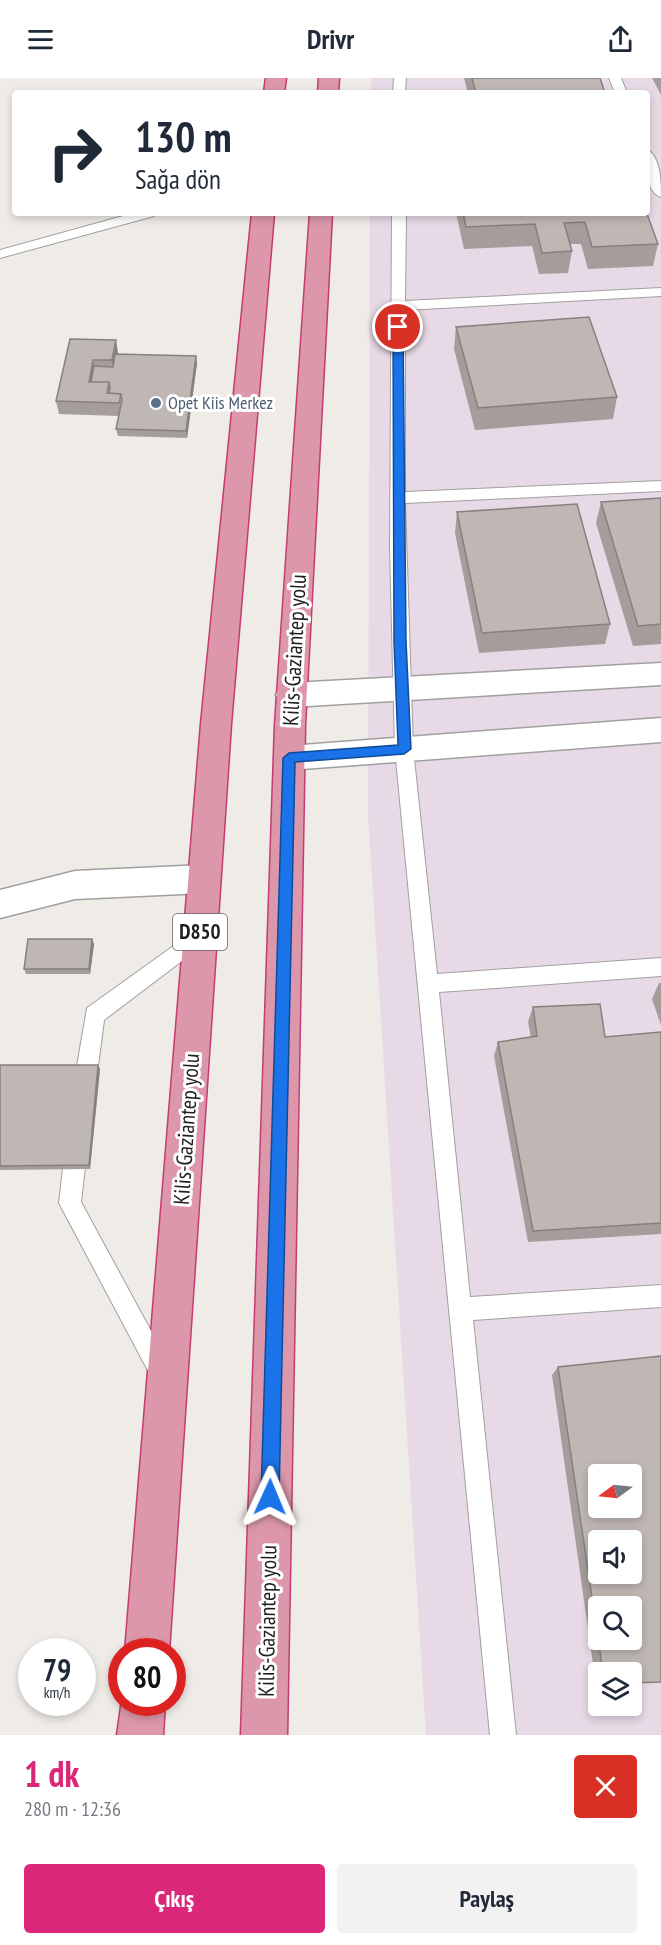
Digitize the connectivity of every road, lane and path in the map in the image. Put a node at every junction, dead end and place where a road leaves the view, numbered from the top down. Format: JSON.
{"nodes":[{"id":1,"x":650,"y":151,"type":"edge"},
{"id":2,"x":661,"y":193,"type":"edge"},
{"id":3,"x":138,"y":216,"type":"edge"},
{"id":4,"x":263,"y":216,"type":"edge"},
{"id":5,"x":321,"y":216,"type":"edge"},
{"id":6,"x":399,"y":216,"type":"edge"},
{"id":7,"x":0,"y":254,"type":"edge"},
{"id":8,"x":661,"y":292,"type":"edge"},
{"id":9,"x":398,"y":306,"type":"junction"},
{"id":10,"x":661,"y":486,"type":"edge"},
{"id":11,"x":398,"y":498,"type":"junction"},
{"id":12,"x":661,"y":674,"type":"edge"},
{"id":13,"x":401,"y":688,"type":"junction"},
{"id":14,"x":291,"y":695,"type":"junction"},
{"id":15,"x":661,"y":730,"type":"edge"},
{"id":16,"x":404,"y":749,"type":"junction"},
{"id":17,"x":289,"y":758,"type":"junction"},
{"id":18,"x":204,"y":879,"type":"junction"},
{"id":19,"x":0,"y":903,"type":"edge"},
{"id":20,"x":200,"y":936,"type":"junction"},
{"id":21,"x":661,"y":967,"type":"edge"},
{"id":22,"x":428,"y":984,"type":"junction"},
{"id":23,"x":661,"y":1296,"type":"edge"},
{"id":24,"x":460,"y":1310,"type":"junction"},
{"id":25,"x":167,"y":1382,"type":"junction"},
{"id":26,"x":148,"y":1638,"type":"edge"},
{"id":27,"x":142,"y":1716,"type":"edge"},
{"id":28,"x":140,"y":1735,"type":"edge"},
{"id":29,"x":264,"y":1735,"type":"edge"},
{"id":30,"x":503,"y":1735,"type":"edge"}],
"edges":[{"from":1,"to":2,"type":"lane"},
{"from":3,"to":7,"type":"lane"},
{"from":4,"to":18,"type":"highway","name":"Kilis-Gaziantep yolu","number":"D850"},
{"from":5,"to":14,"type":"highway","name":"Kilis-Gaziantep yolu"},
{"from":6,"to":9,"type":"lane"},
{"from":8,"to":9,"type":"lane"},
{"from":9,"to":11,"type":"lane"},
{"from":10,"to":11,"type":"lane"},
{"from":11,"to":13,"type":"lane"},
{"from":12,"to":13,"type":"street"},
{"from":13,"to":14,"type":"street"},
{"from":13,"to":16,"type":"lane"},
{"from":14,"to":17,"type":"highway","name":"Kilis-Gaziantep yolu"},
{"from":15,"to":16,"type":"street"},
{"from":16,"to":17,"type":"street"},
{"from":16,"to":22,"type":"lane"},
{"from":17,"to":29,"type":"highway","name":"Kilis-Gaziantep yolu"},
{"from":18,"to":19,"type":"street"},
{"from":18,"to":20,"type":"highway","name":"Kilis-Gaziantep yolu","number":"D850"},
{"from":20,"to":25,"type":"highway","name":"Kilis-Gaziantep yolu","number":"D850"},
{"from":20,"to":25,"type":"lane"},
{"from":21,"to":22,"type":"lane"},
{"from":22,"to":24,"type":"lane"},
{"from":23,"to":24,"type":"lane"},
{"from":24,"to":30,"type":"lane"},
{"from":25,"to":26,"type":"highway","name":"Kilis-Gaziantep yolu","number":"D850"},
{"from":27,"to":28,"type":"highway"}]}
